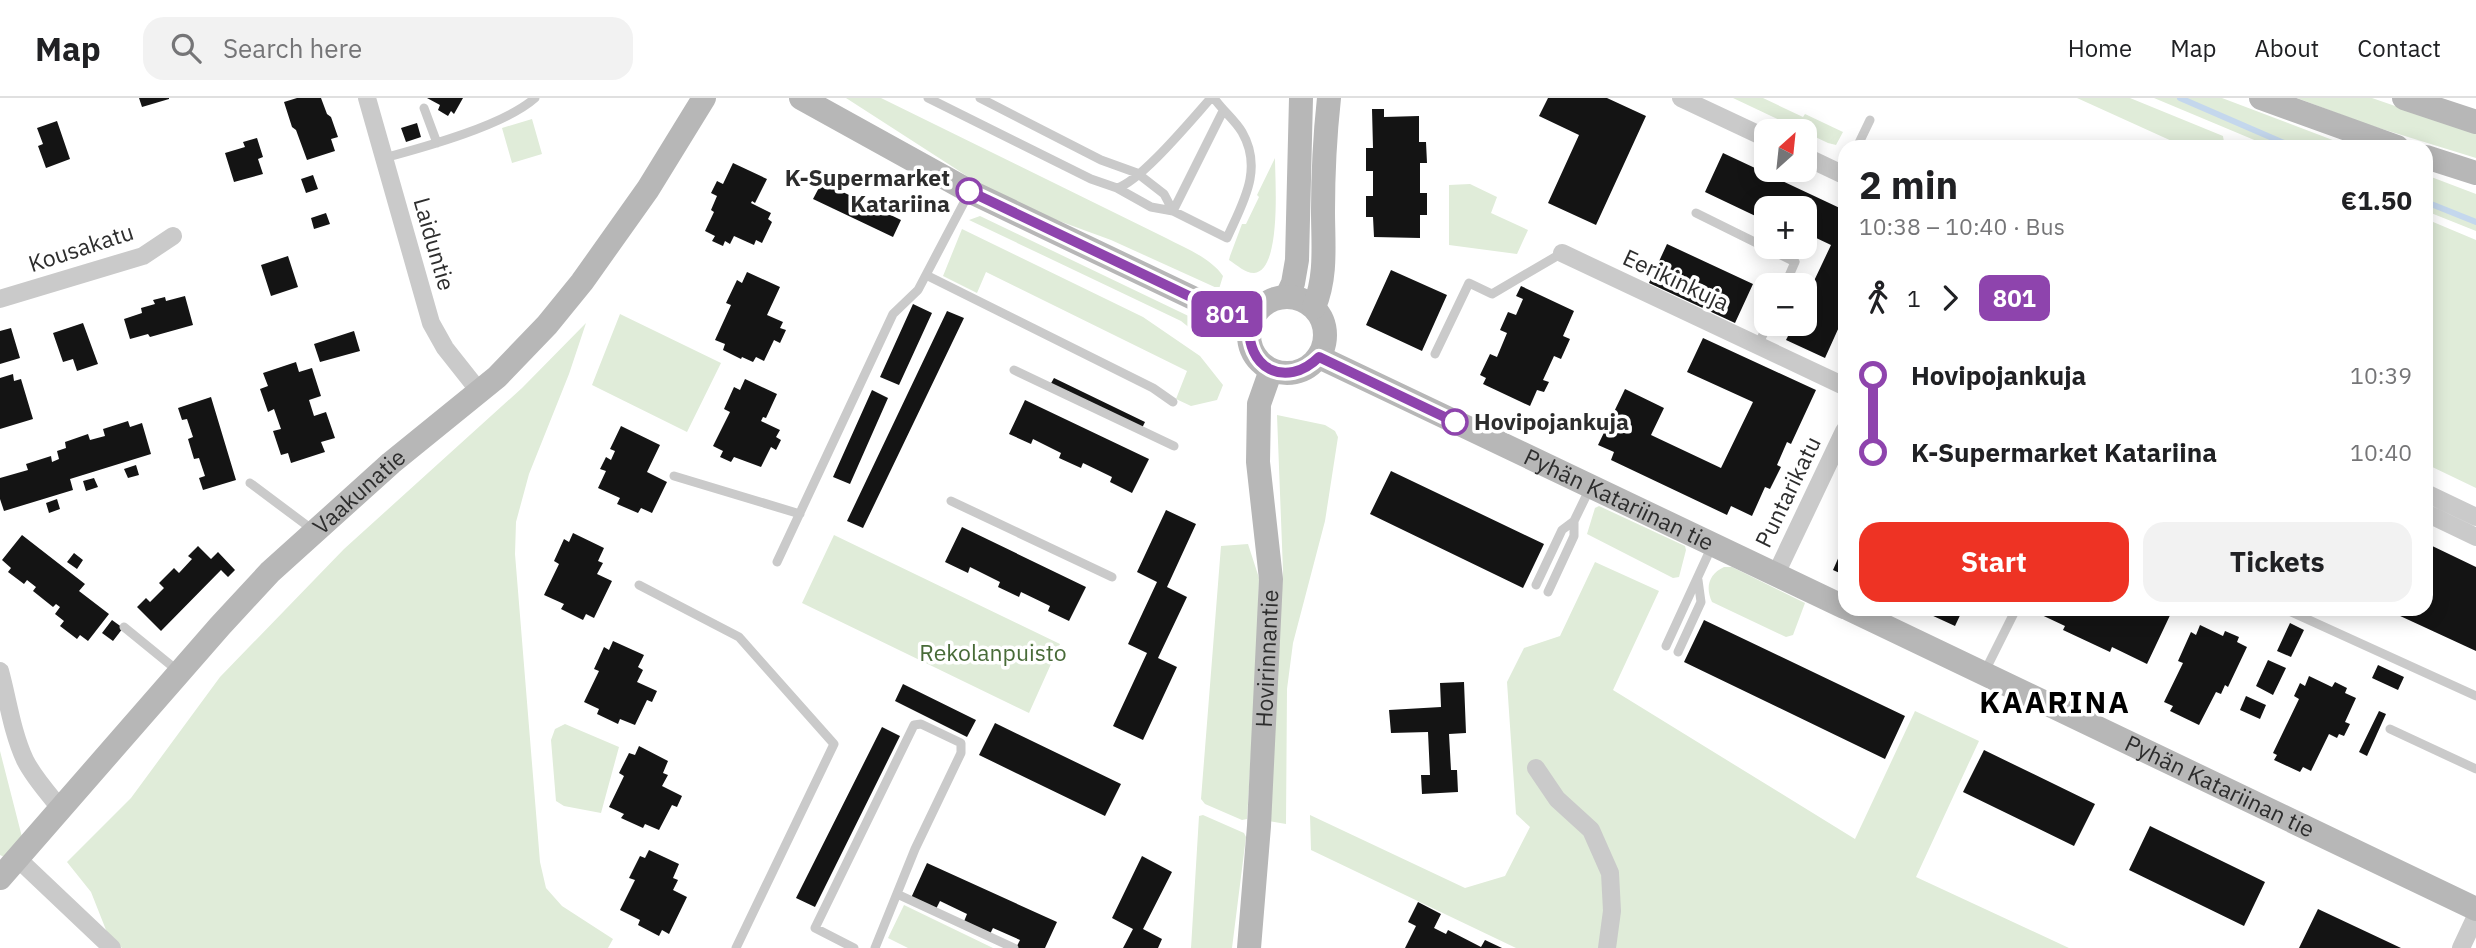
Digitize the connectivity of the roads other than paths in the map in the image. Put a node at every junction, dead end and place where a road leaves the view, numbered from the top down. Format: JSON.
{"nodes":[{"id":1,"x":367,"y":98,"type":"edge"},
{"id":2,"x":535,"y":98,"type":"edge"},
{"id":3,"x":704,"y":98,"type":"edge"},
{"id":4,"x":801,"y":98,"type":"edge"},
{"id":5,"x":928,"y":98,"type":"edge"},
{"id":6,"x":980,"y":98,"type":"edge"},
{"id":7,"x":1212,"y":98,"type":"edge"},
{"id":8,"x":1301,"y":98,"type":"edge"},
{"id":9,"x":1329,"y":98,"type":"edge"},
{"id":10,"x":1681,"y":98,"type":"edge"},
{"id":11,"x":2261,"y":98,"type":"edge"},
{"id":12,"x":2404,"y":98,"type":"edge"},
{"id":13,"x":424,"y":108,"type":"dead end"},
{"id":14,"x":1223,"y":111,"type":"junction"},
{"id":15,"x":1870,"y":120,"type":"dead end"},
{"id":16,"x":2476,"y":122,"type":"edge"},
{"id":17,"x":1754,"y":132,"type":"edge"},
{"id":18,"x":1860,"y":140,"type":"edge"},
{"id":19,"x":2378,"y":140,"type":"edge"},
{"id":20,"x":437,"y":143,"type":"junction"},
{"id":21,"x":384,"y":158,"type":"junction"},
{"id":22,"x":2433,"y":159,"type":"edge"},
{"id":23,"x":1817,"y":162,"type":"edge"},
{"id":24,"x":1838,"y":170,"type":"edge"},
{"id":25,"x":1137,"y":173,"type":"junction"},
{"id":26,"x":2476,"y":173,"type":"edge"},
{"id":27,"x":1117,"y":188,"type":"junction"},
{"id":28,"x":969,"y":191,"type":"junction"},
{"id":29,"x":1172,"y":211,"type":"junction"},
{"id":30,"x":1696,"y":213,"type":"dead end"},
{"id":31,"x":173,"y":236,"type":"dead end"},
{"id":32,"x":1562,"y":253,"type":"joint"},
{"id":33,"x":1789,"y":273,"type":"edge"},
{"id":34,"x":926,"y":275,"type":"junction"},
{"id":35,"x":1287,"y":296,"type":"junction"},
{"id":36,"x":0,"y":299,"type":"edge"},
{"id":37,"x":1314,"y":307,"type":"junction"},
{"id":38,"x":1250,"y":322,"type":"junction"},
{"id":39,"x":1762,"y":336,"type":"edge"},
{"id":40,"x":1758,"y":345,"type":"junction"},
{"id":41,"x":1435,"y":354,"type":"dead end"},
{"id":42,"x":1319,"y":357,"type":"junction"},
{"id":43,"x":1013,"y":370,"type":"dead end"},
{"id":44,"x":1271,"y":370,"type":"junction"},
{"id":45,"x":1838,"y":383,"type":"edge"},
{"id":46,"x":479,"y":391,"type":"junction"},
{"id":47,"x":1173,"y":402,"type":"dead end"},
{"id":48,"x":1838,"y":444,"type":"edge"},
{"id":49,"x":1174,"y":446,"type":"dead end"},
{"id":50,"x":674,"y":476,"type":"dead end"},
{"id":51,"x":250,"y":483,"type":"dead end"},
{"id":52,"x":1591,"y":486,"type":"junction"},
{"id":53,"x":2433,"y":496,"type":"edge"},
{"id":54,"x":951,"y":502,"type":"dead end"},
{"id":55,"x":800,"y":514,"type":"junction"},
{"id":56,"x":2433,"y":516,"type":"edge"},
{"id":57,"x":2476,"y":517,"type":"edge"},
{"id":58,"x":1574,"y":521,"type":"junction"},
{"id":59,"x":314,"y":531,"type":"junction"},
{"id":60,"x":2476,"y":537,"type":"edge"},
{"id":61,"x":1713,"y":544,"type":"junction"},
{"id":62,"x":777,"y":562,"type":"dead end"},
{"id":63,"x":1776,"y":574,"type":"junction"},
{"id":64,"x":1112,"y":577,"type":"dead end"},
{"id":65,"x":1698,"y":578,"type":"junction"},
{"id":66,"x":639,"y":585,"type":"dead end"},
{"id":67,"x":1536,"y":585,"type":"dead end"},
{"id":68,"x":1548,"y":592,"type":"dead end"},
{"id":69,"x":1838,"y":604,"type":"edge"},
{"id":70,"x":1864,"y":616,"type":"edge"},
{"id":71,"x":2012,"y":616,"type":"edge"},
{"id":72,"x":2300,"y":616,"type":"edge"},
{"id":73,"x":124,"y":626,"type":"dead end"},
{"id":74,"x":1666,"y":646,"type":"dead end"},
{"id":75,"x":1678,"y":652,"type":"dead end"},
{"id":76,"x":0,"y":671,"type":"edge"},
{"id":77,"x":180,"y":672,"type":"junction"},
{"id":78,"x":1984,"y":673,"type":"junction"},
{"id":79,"x":2476,"y":696,"type":"edge"},
{"id":80,"x":2390,"y":729,"type":"dead end"},
{"id":81,"x":1536,"y":768,"type":"dead end"},
{"id":82,"x":2476,"y":769,"type":"edge"},
{"id":83,"x":61,"y":809,"type":"junction"},
{"id":84,"x":18,"y":858,"type":"junction"},
{"id":85,"x":0,"y":878,"type":"edge"},
{"id":86,"x":897,"y":894,"type":"junction"},
{"id":87,"x":2476,"y":909,"type":"edge"},
{"id":88,"x":2476,"y":916,"type":"edge"},
{"id":89,"x":112,"y":948,"type":"edge"},
{"id":90,"x":736,"y":948,"type":"edge"},
{"id":91,"x":855,"y":948,"type":"edge"},
{"id":92,"x":875,"y":948,"type":"edge"},
{"id":93,"x":1014,"y":948,"type":"edge"},
{"id":94,"x":1249,"y":948,"type":"edge"},
{"id":95,"x":1607,"y":948,"type":"edge"},
{"id":96,"x":2461,"y":948,"type":"edge"}],
"edges":[{"from":1,"to":21,"type":"street","name":"Laiduntie"},
{"from":2,"to":20,"type":"lane"},
{"from":3,"to":46,"type":"street","name":"Vaakunatie"},
{"from":4,"to":28,"type":"street"},
{"from":5,"to":27,"type":"lane"},
{"from":6,"to":25,"type":"lane"},
{"from":7,"to":14,"type":"lane"},
{"from":7,"to":25,"type":"lane"},
{"from":8,"to":35,"type":"street"},
{"from":9,"to":37,"type":"street"},
{"from":10,"to":17,"type":"street"},
{"from":11,"to":19,"type":"street"},
{"from":12,"to":16,"type":"street"},
{"from":13,"to":20,"type":"lane"},
{"from":14,"to":29,"type":"lane"},
{"from":14,"to":29,"type":"lane"},
{"from":15,"to":18,"type":"lane"},
{"from":20,"to":21,"type":"lane"},
{"from":21,"to":46,"type":"street","name":"Laiduntie"},
{"from":22,"to":26,"type":"street"},
{"from":23,"to":24,"type":"street"},
{"from":25,"to":27,"type":"lane"},
{"from":25,"to":29,"type":"lane"},
{"from":27,"to":29,"type":"lane"},
{"from":28,"to":34,"type":"lane"},
{"from":28,"to":38,"type":"street"},
{"from":30,"to":33,"type":"lane"},
{"from":31,"to":36,"type":"street","name":"Kousakatu"},
{"from":32,"to":40,"type":"street","name":"Eerikinkuja"},
{"from":32,"to":41,"type":"lane"},
{"from":34,"to":47,"type":"lane"},
{"from":34,"to":55,"type":"lane"},
{"from":35,"to":37,"type":"street"},
{"from":35,"to":38,"type":"street"},
{"from":37,"to":42,"type":"street"},
{"from":38,"to":44,"type":"street"},
{"from":39,"to":40,"type":"lane"},
{"from":40,"to":45,"type":"street","name":"Eerikinkuja"},
{"from":42,"to":44,"type":"street"},
{"from":42,"to":52,"type":"street","name":"Pyhän Katariinan tie"},
{"from":43,"to":49,"type":"lane"},
{"from":44,"to":94,"type":"street","name":"Hovirinnantie"},
{"from":46,"to":59,"type":"street","name":"Vaakunatie"},
{"from":48,"to":63,"type":"street","name":"Puntarikatu"},
{"from":50,"to":55,"type":"lane"},
{"from":51,"to":59,"type":"lane"},
{"from":52,"to":58,"type":"lane"},
{"from":52,"to":61,"type":"street","name":"Pyhän Katariinan tie"},
{"from":53,"to":57,"type":"street"},
{"from":54,"to":64,"type":"lane"},
{"from":55,"to":62,"type":"lane"},
{"from":56,"to":60,"type":"street"},
{"from":58,"to":67,"type":"lane"},
{"from":58,"to":68,"type":"lane"},
{"from":59,"to":77,"type":"street","name":"Vaakunatie"},
{"from":61,"to":63,"type":"street","name":"Pyhän Katariinan tie"},
{"from":61,"to":65,"type":"lane"},
{"from":63,"to":69,"type":"street","name":"Pyhän Katariinan tie"},
{"from":65,"to":74,"type":"lane"},
{"from":65,"to":75,"type":"lane"},
{"from":66,"to":90,"type":"lane"},
{"from":70,"to":78,"type":"street","name":"Pyhän Katariinan tie"},
{"from":71,"to":78,"type":"lane"},
{"from":72,"to":79,"type":"lane"},
{"from":73,"to":77,"type":"lane"},
{"from":76,"to":83,"type":"street"},
{"from":77,"to":83,"type":"street","name":"Vaakunatie"},
{"from":78,"to":87,"type":"street","name":"Pyhän Katariinan tie"},
{"from":80,"to":82,"type":"lane"},
{"from":81,"to":95,"type":"street"},
{"from":83,"to":84,"type":"street","name":"Vaakunatie"},
{"from":84,"to":85,"type":"street","name":"Vaakunatie"},
{"from":84,"to":89,"type":"street"},
{"from":86,"to":91,"type":"lane"},
{"from":86,"to":92,"type":"lane"},
{"from":86,"to":93,"type":"lane"},
{"from":88,"to":96,"type":"street"}]}
